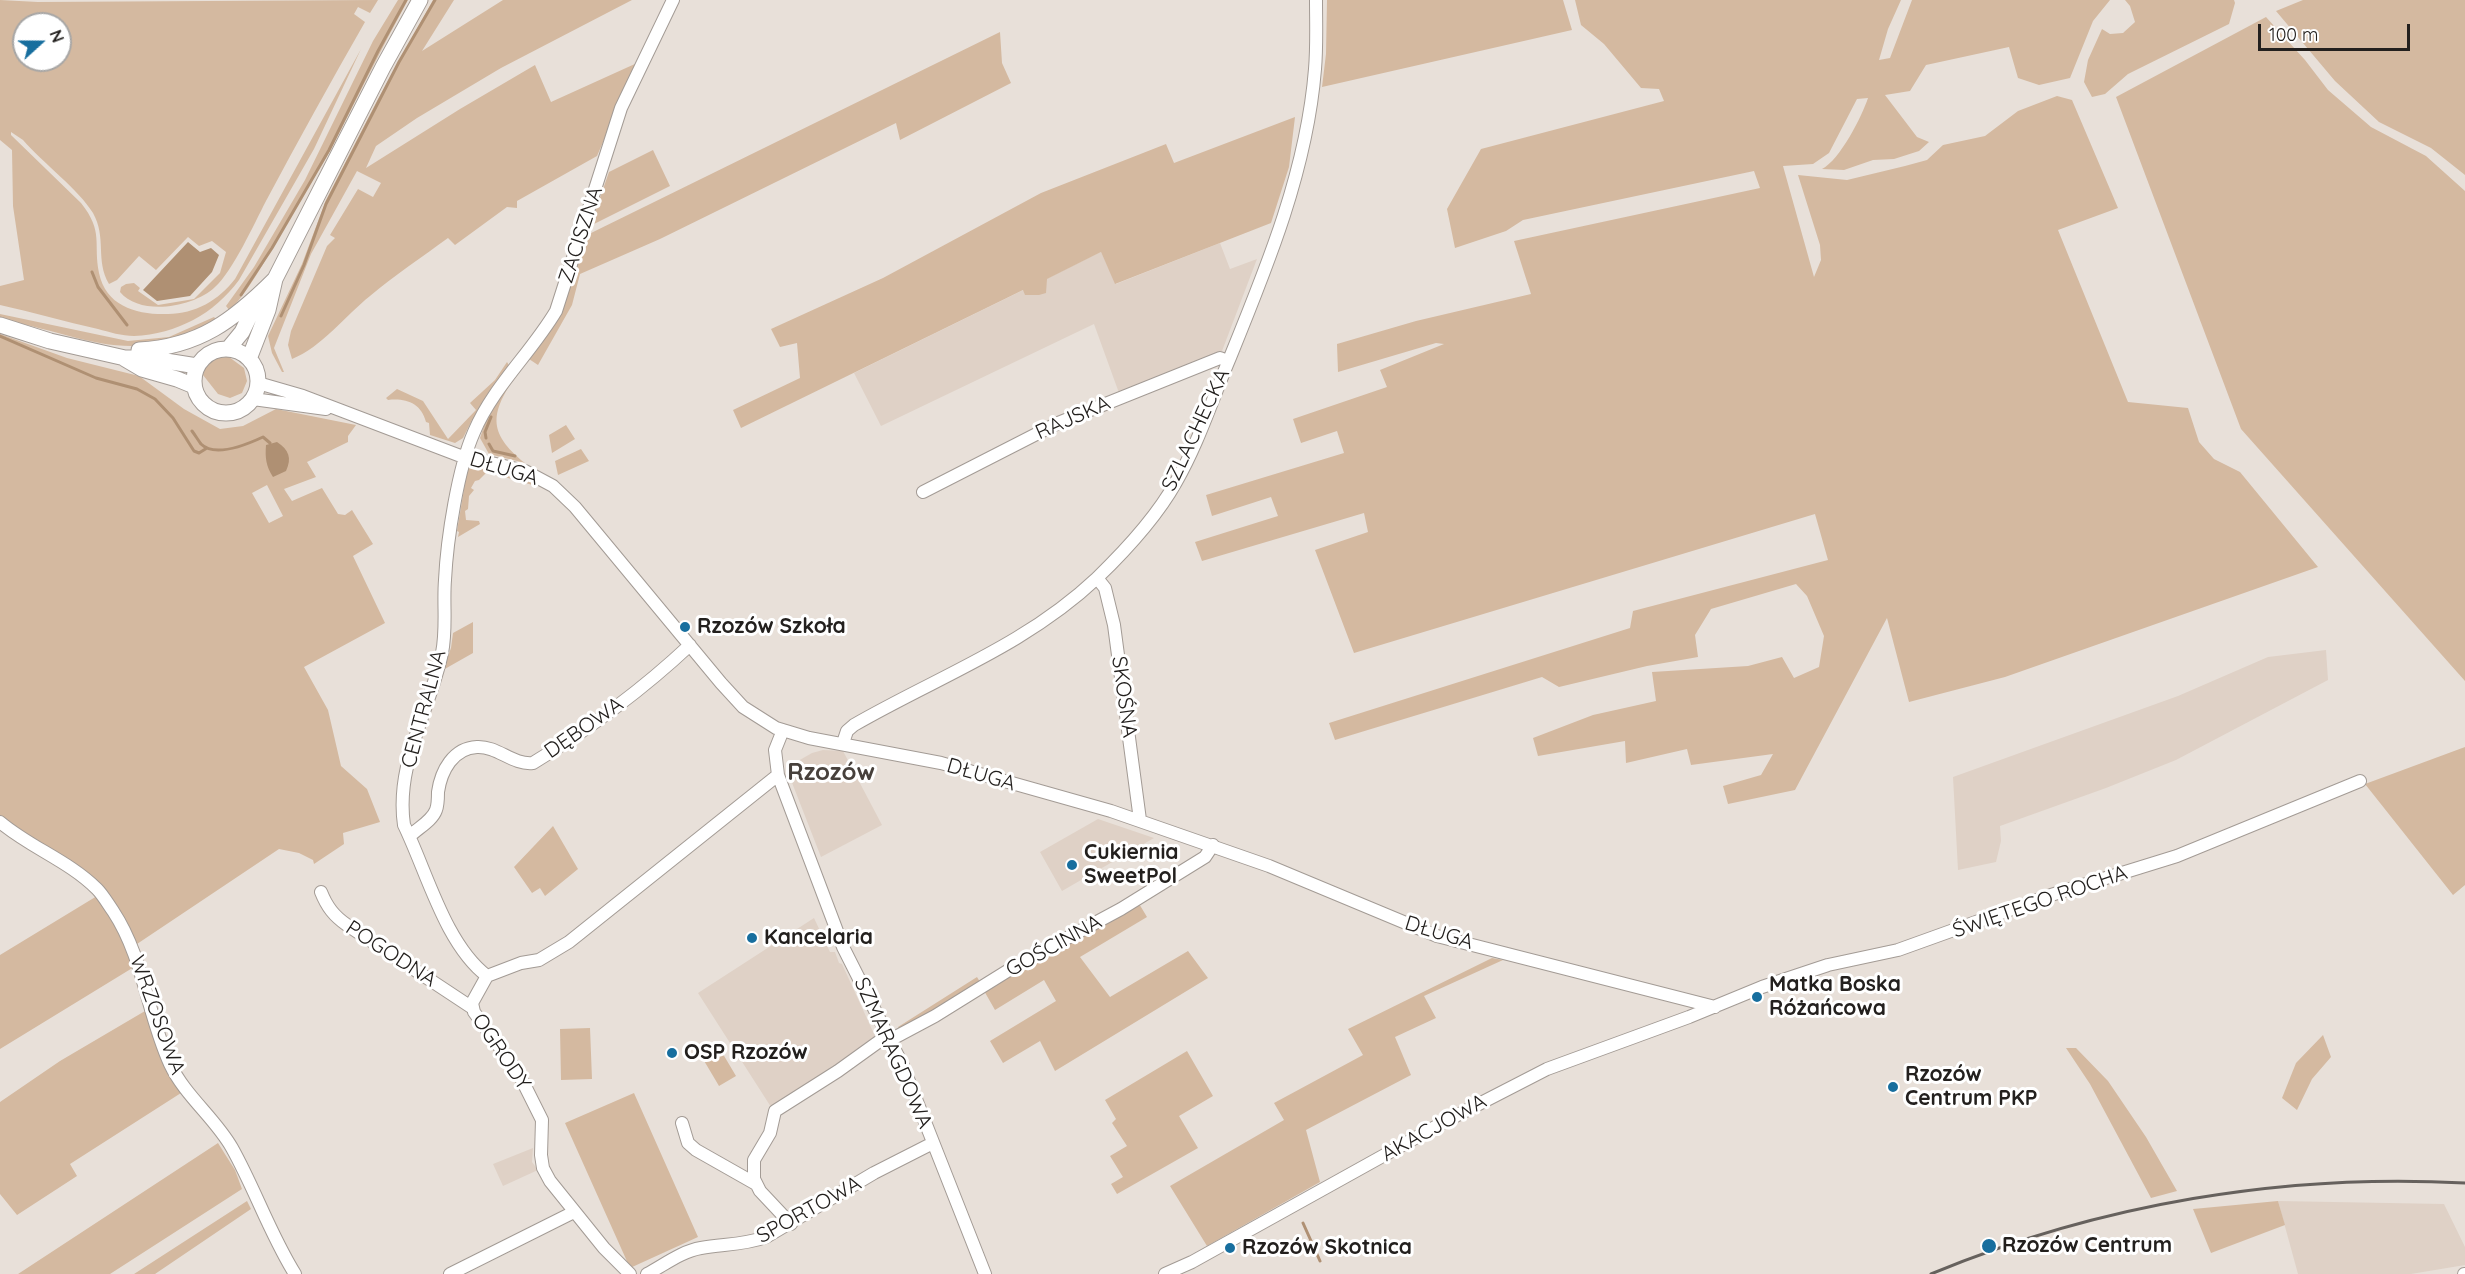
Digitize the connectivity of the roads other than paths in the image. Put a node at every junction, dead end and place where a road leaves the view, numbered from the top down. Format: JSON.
{"nodes":[{"id":1,"x":420,"y":0,"type":"edge"},
{"id":2,"x":673,"y":0,"type":"edge"},
{"id":3,"x":1316,"y":0,"type":"edge"},
{"id":4,"x":275,"y":279,"type":"junction"},
{"id":5,"x":261,"y":293,"type":"junction"},
{"id":6,"x":0,"y":325,"type":"edge"},
{"id":7,"x":228,"y":349,"type":"junction"},
{"id":8,"x":118,"y":357,"type":"junction"},
{"id":9,"x":249,"y":359,"type":"junction"},
{"id":10,"x":1228,"y":361,"type":"junction"},
{"id":11,"x":197,"y":366,"type":"junction"},
{"id":12,"x":258,"y":383,"type":"junction"},
{"id":13,"x":194,"y":386,"type":"junction"},
{"id":14,"x":253,"y":399,"type":"junction"},
{"id":15,"x":336,"y":410,"type":"junction"},
{"id":16,"x":465,"y":457,"type":"junction"},
{"id":17,"x":923,"y":492,"type":"dead end"},
{"id":18,"x":1097,"y":578,"type":"junction"},
{"id":19,"x":690,"y":645,"type":"junction"},
{"id":20,"x":783,"y":730,"type":"junction"},
{"id":21,"x":843,"y":743,"type":"junction"},
{"id":22,"x":778,"y":775,"type":"junction"},
{"id":23,"x":2360,"y":781,"type":"dead end"},
{"id":24,"x":1140,"y":820,"type":"junction"},
{"id":25,"x":0,"y":822,"type":"edge"},
{"id":26,"x":410,"y":836,"type":"junction"},
{"id":27,"x":1213,"y":845,"type":"junction"},
{"id":28,"x":321,"y":892,"type":"dead end"},
{"id":29,"x":487,"y":976,"type":"junction"},
{"id":30,"x":471,"y":1007,"type":"junction"},
{"id":31,"x":1715,"y":1007,"type":"junction"},
{"id":32,"x":889,"y":1038,"type":"junction"},
{"id":33,"x":682,"y":1123,"type":"dead end"},
{"id":34,"x":933,"y":1143,"type":"junction"},
{"id":35,"x":756,"y":1184,"type":"junction"},
{"id":36,"x":574,"y":1212,"type":"junction"},
{"id":37,"x":791,"y":1224,"type":"junction"},
{"id":38,"x":661,"y":1271,"type":"edge"},
{"id":39,"x":295,"y":1274,"type":"edge"},
{"id":40,"x":450,"y":1274,"type":"edge"},
{"id":41,"x":630,"y":1274,"type":"edge"},
{"id":42,"x":647,"y":1274,"type":"edge"},
{"id":43,"x":985,"y":1274,"type":"edge"},
{"id":44,"x":1165,"y":1274,"type":"edge"}],
"edges":[{"from":1,"to":4,"type":"main road"},
{"from":2,"to":16,"type":"street","name":"ZACISZNA"},
{"from":3,"to":10,"type":"street","name":"SZLACHECKA"},
{"from":4,"to":5,"type":"main road"},
{"from":4,"to":9,"type":"main road"},
{"from":5,"to":7,"type":"main road"},
{"from":5,"to":8,"type":"main road"},
{"from":6,"to":8,"type":"main road"},
{"from":7,"to":9,"type":"main road"},
{"from":7,"to":11,"type":"main road"},
{"from":8,"to":11,"type":"main road"},
{"from":8,"to":13,"type":"main road"},
{"from":9,"to":12,"type":"main road"},
{"from":10,"to":17,"type":"street","name":"RAJSKA"},
{"from":10,"to":18,"type":"street","name":"SZLACHECKA"},
{"from":11,"to":13,"type":"main road"},
{"from":12,"to":14,"type":"main road"},
{"from":12,"to":15,"type":"street","name":"DŁUGA"},
{"from":13,"to":14,"type":"main road"},
{"from":14,"to":15,"type":"street","name":"DŁUGA"},
{"from":15,"to":16,"type":"street","name":"DŁUGA"},
{"from":16,"to":19,"type":"street","name":"DŁUGA"},
{"from":16,"to":26,"type":"street","name":"CENTRALNA"},
{"from":18,"to":21,"type":"street","name":"SZLACHECKA"},
{"from":18,"to":24,"type":"street","name":"SKOŚNA"},
{"from":19,"to":20,"type":"street","name":"DŁUGA"},
{"from":19,"to":26,"type":"street","name":"DĘBOWA"},
{"from":20,"to":21,"type":"street","name":"DŁUGA"},
{"from":20,"to":22,"type":"street","name":"SZMARAGDOWA"},
{"from":21,"to":24,"type":"street","name":"DŁUGA"},
{"from":22,"to":29,"type":"street"},
{"from":22,"to":32,"type":"street","name":"SZMARAGDOWA"},
{"from":23,"to":31,"type":"street","name":"ŚWIĘTEGO ROCHA"},
{"from":24,"to":27,"type":"street","name":"DŁUGA"},
{"from":25,"to":39,"type":"street","name":"WRZOSOWA"},
{"from":26,"to":29,"type":"street","name":"CENTRALNA"},
{"from":27,"to":31,"type":"street","name":"DŁUGA"},
{"from":27,"to":32,"type":"street","name":"GOŚCINNA"},
{"from":28,"to":30,"type":"street","name":"POGODNA"},
{"from":29,"to":30,"type":"street","name":"OGRODY"},
{"from":30,"to":36,"type":"street","name":"OGRODY"},
{"from":31,"to":44,"type":"street","name":"AKACJOWA"},
{"from":32,"to":34,"type":"street","name":"SZMARAGDOWA"},
{"from":32,"to":35,"type":"street","name":"GOŚCINNA"},
{"from":33,"to":35,"type":"street"},
{"from":34,"to":37,"type":"street","name":"SPORTOWA"},
{"from":34,"to":43,"type":"street","name":"SZMARAGDOWA"},
{"from":35,"to":37,"type":"street"},
{"from":36,"to":40,"type":"street"},
{"from":36,"to":41,"type":"street","name":"OGRODY"},
{"from":37,"to":38,"type":"street","name":"SPORTOWA"},
{"from":38,"to":42,"type":"street","name":"SPORTOWA"}]}
